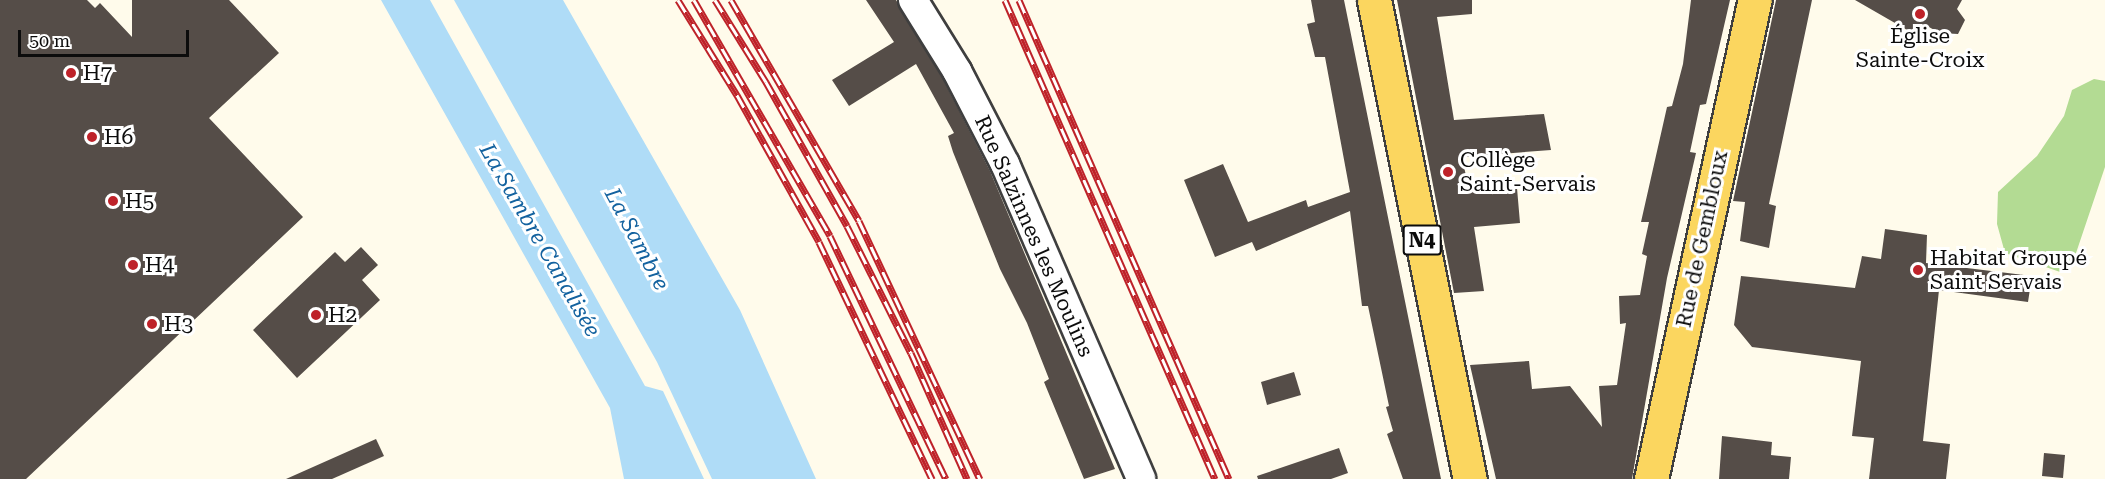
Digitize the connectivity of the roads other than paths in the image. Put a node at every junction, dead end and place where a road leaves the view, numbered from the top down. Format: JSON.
{"nodes":[{"id":1,"x":913,"y":0,"type":"edge"},
{"id":2,"x":1374,"y":0,"type":"edge"},
{"id":3,"x":1755,"y":0,"type":"edge"},
{"id":4,"x":1141,"y":479,"type":"edge"},
{"id":5,"x":1470,"y":479,"type":"edge"},
{"id":6,"x":1651,"y":479,"type":"edge"}],
"edges":[{"from":1,"to":4,"type":"street","name":"Rue Salzinnes les Moulins"},
{"from":2,"to":5,"type":"main road","number":"N4"},
{"from":3,"to":6,"type":"main road","name":"Rue de Gembloux"}]}
